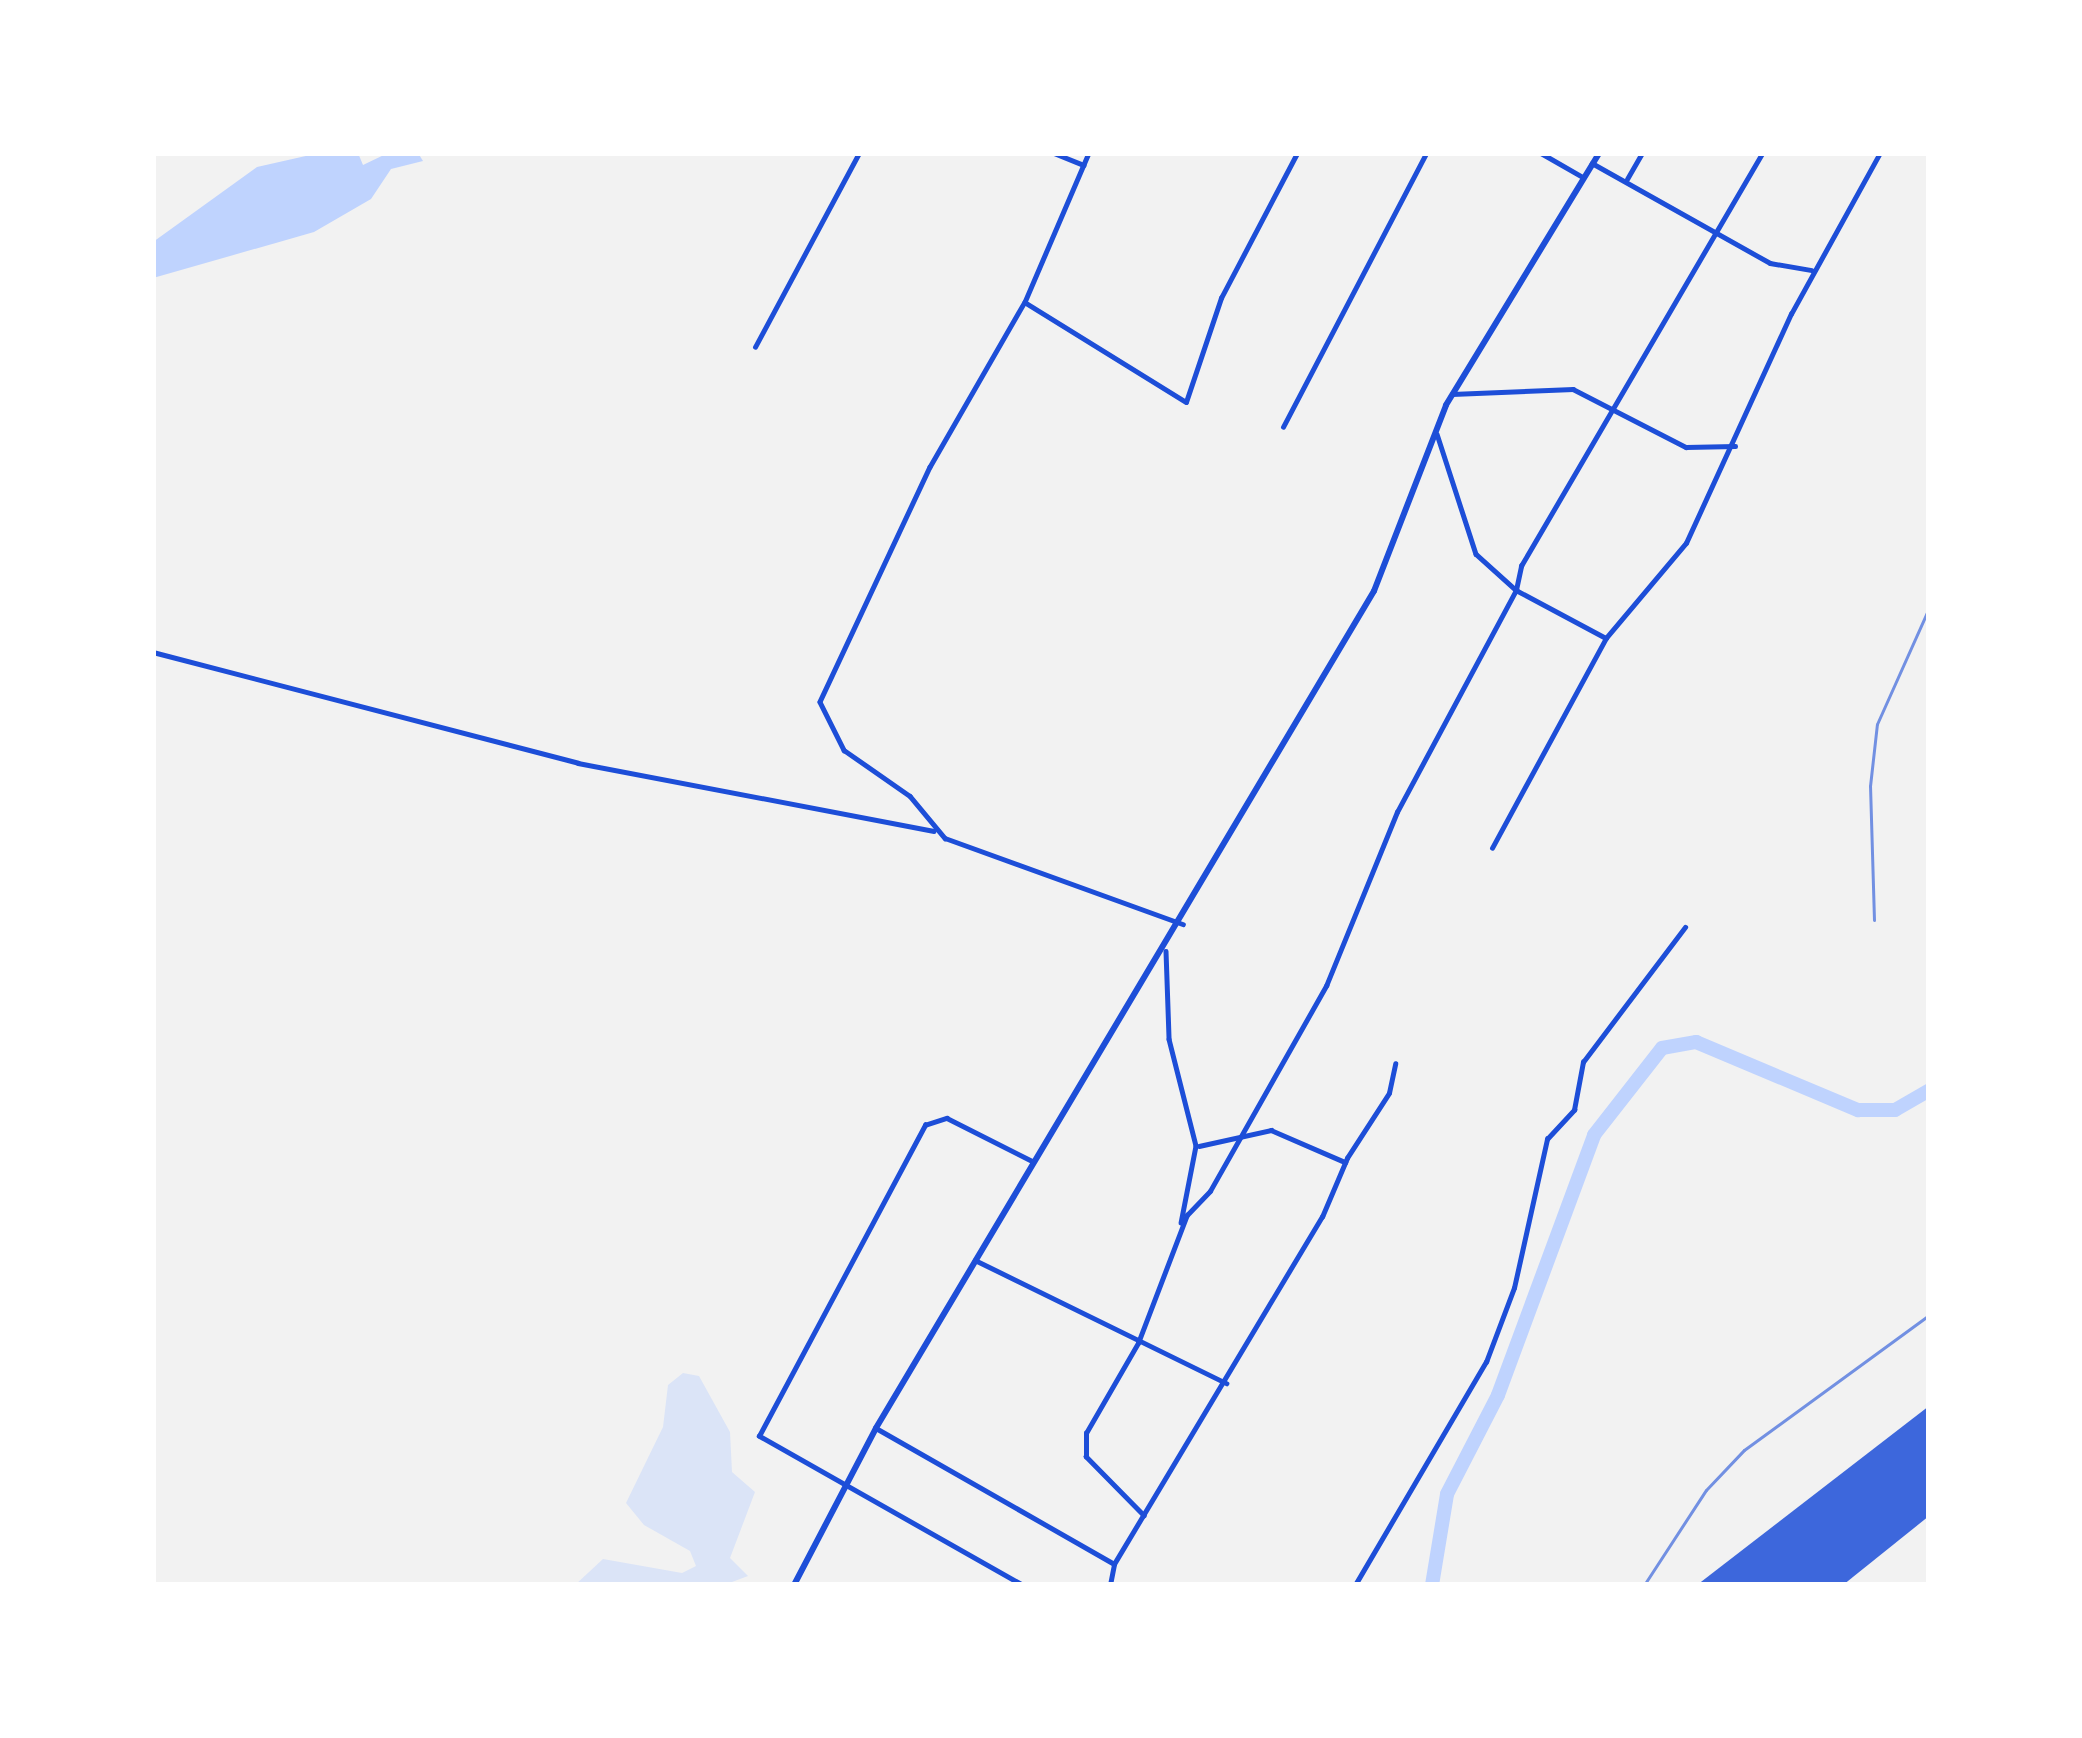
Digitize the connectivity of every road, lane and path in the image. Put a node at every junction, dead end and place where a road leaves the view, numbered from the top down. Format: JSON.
{"nodes":[{"id":1,"x":859,"y":153,"type":"edge"},
{"id":2,"x":1054,"y":153,"type":"edge"},
{"id":3,"x":1089,"y":153,"type":"edge"},
{"id":4,"x":1297,"y":153,"type":"edge"},
{"id":5,"x":1426,"y":153,"type":"edge"},
{"id":6,"x":1541,"y":153,"type":"edge"},
{"id":7,"x":1599,"y":153,"type":"edge"},
{"id":8,"x":1642,"y":153,"type":"edge"},
{"id":9,"x":1762,"y":153,"type":"edge"},
{"id":10,"x":1880,"y":153,"type":"edge"},
{"id":11,"x":1592,"y":163,"type":"junction"},
{"id":12,"x":1084,"y":165,"type":"junction"},
{"id":13,"x":1581,"y":176,"type":"junction"},
{"id":14,"x":1627,"y":180,"type":"junction"},
{"id":15,"x":1718,"y":233,"type":"junction"},
{"id":16,"x":1814,"y":270,"type":"junction"},
{"id":17,"x":1025,"y":302,"type":"junction"},
{"id":18,"x":755,"y":346,"type":"dead end"},
{"id":19,"x":1452,"y":394,"type":"junction"},
{"id":20,"x":1609,"y":413,"type":"junction"},
{"id":21,"x":1283,"y":427,"type":"dead end"},
{"id":22,"x":1436,"y":431,"type":"junction"},
{"id":23,"x":1735,"y":446,"type":"junction"},
{"id":24,"x":1516,"y":590,"type":"junction"},
{"id":25,"x":1606,"y":638,"type":"junction"},
{"id":26,"x":153,"y":652,"type":"edge"},
{"id":27,"x":940,"y":833,"type":"junction"},
{"id":28,"x":1492,"y":848,"type":"dead end"},
{"id":29,"x":1183,"y":924,"type":"junction"},
{"id":30,"x":1685,"y":928,"type":"dead end"},
{"id":31,"x":1166,"y":951,"type":"junction"},
{"id":32,"x":1395,"y":1064,"type":"dead end"},
{"id":33,"x":1240,"y":1136,"type":"junction"},
{"id":34,"x":1196,"y":1146,"type":"junction"},
{"id":35,"x":1036,"y":1162,"type":"junction"},
{"id":36,"x":1345,"y":1162,"type":"junction"},
{"id":37,"x":1181,"y":1229,"type":"junction"},
{"id":38,"x":975,"y":1260,"type":"junction"},
{"id":39,"x":1138,"y":1343,"type":"junction"},
{"id":40,"x":1226,"y":1383,"type":"junction"},
{"id":41,"x":876,"y":1428,"type":"junction"},
{"id":42,"x":845,"y":1488,"type":"junction"},
{"id":43,"x":1144,"y":1516,"type":"junction"},
{"id":44,"x":1114,"y":1564,"type":"junction"},
{"id":45,"x":1013,"y":1582,"type":"edge"},
{"id":46,"x":796,"y":1584,"type":"edge"},
{"id":47,"x":1022,"y":1585,"type":"edge"},
{"id":48,"x":1110,"y":1585,"type":"edge"},
{"id":49,"x":1354,"y":1585,"type":"edge"}],
"edges":[{"from":1,"to":18,"type":"street"},
{"from":2,"to":12,"type":"street"},
{"from":3,"to":12,"type":"street"},
{"from":4,"to":17,"type":"street"},
{"from":5,"to":21,"type":"street"},
{"from":6,"to":13,"type":"street"},
{"from":7,"to":11,"type":"main road"},
{"from":8,"to":14,"type":"street"},
{"from":9,"to":15,"type":"street"},
{"from":10,"to":16,"type":"street"},
{"from":11,"to":13,"type":"main road"},
{"from":11,"to":14,"type":"street"},
{"from":12,"to":17,"type":"street"},
{"from":13,"to":19,"type":"main road"},
{"from":14,"to":15,"type":"street"},
{"from":15,"to":16,"type":"street"},
{"from":15,"to":20,"type":"street"},
{"from":16,"to":23,"type":"street"},
{"from":17,"to":27,"type":"street"},
{"from":19,"to":20,"type":"street"},
{"from":19,"to":22,"type":"main road"},
{"from":20,"to":23,"type":"street"},
{"from":20,"to":24,"type":"street"},
{"from":22,"to":24,"type":"street"},
{"from":22,"to":29,"type":"main road"},
{"from":23,"to":25,"type":"street"},
{"from":24,"to":25,"type":"street"},
{"from":24,"to":33,"type":"street"},
{"from":25,"to":28,"type":"street"},
{"from":26,"to":27,"type":"street"},
{"from":27,"to":29,"type":"street"},
{"from":29,"to":31,"type":"main road"},
{"from":30,"to":49,"type":"street"},
{"from":31,"to":34,"type":"street"},
{"from":31,"to":35,"type":"main road"},
{"from":32,"to":36,"type":"street"},
{"from":33,"to":34,"type":"street"},
{"from":33,"to":36,"type":"street"},
{"from":33,"to":37,"type":"street"},
{"from":34,"to":37,"type":"street"},
{"from":35,"to":38,"type":"main road"},
{"from":35,"to":42,"type":"street"},
{"from":36,"to":40,"type":"street"},
{"from":37,"to":39,"type":"street"},
{"from":38,"to":39,"type":"street"},
{"from":38,"to":41,"type":"main road"},
{"from":39,"to":40,"type":"street"},
{"from":39,"to":43,"type":"street"},
{"from":40,"to":43,"type":"street"},
{"from":41,"to":42,"type":"main road"},
{"from":41,"to":44,"type":"street"},
{"from":42,"to":45,"type":"street"},
{"from":42,"to":46,"type":"main road"},
{"from":43,"to":44,"type":"street"},
{"from":44,"to":48,"type":"street"},
{"from":45,"to":47,"type":"street"}]}
